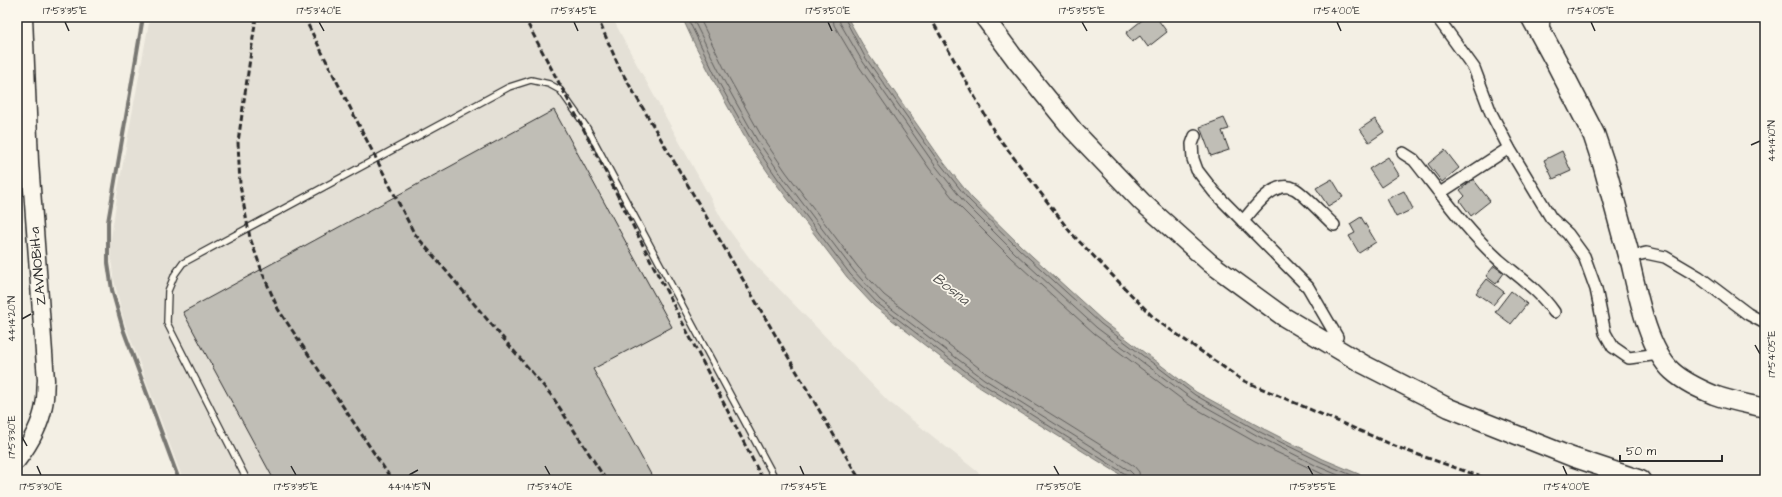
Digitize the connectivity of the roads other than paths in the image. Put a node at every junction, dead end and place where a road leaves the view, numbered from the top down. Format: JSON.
{"nodes":[{"id":1,"x":24,"y":17,"type":"edge"},
{"id":2,"x":984,"y":17,"type":"edge"},
{"id":3,"x":1437,"y":17,"type":"edge"},
{"id":4,"x":1532,"y":17,"type":"edge"},
{"id":5,"x":1547,"y":17,"type":"edge"},
{"id":6,"x":1545,"y":40,"type":"junction"},
{"id":7,"x":1195,"y":136,"type":"dead end"},
{"id":8,"x":1509,"y":148,"type":"junction"},
{"id":9,"x":1403,"y":154,"type":"dead end"},
{"id":10,"x":1440,"y":193,"type":"junction"},
{"id":11,"x":1244,"y":221,"type":"junction"},
{"id":12,"x":1334,"y":225,"type":"dead end"},
{"id":13,"x":1629,"y":258,"type":"junction"},
{"id":14,"x":1554,"y":312,"type":"dead end"},
{"id":15,"x":1765,"y":323,"type":"edge"},
{"id":16,"x":1332,"y":345,"type":"junction"},
{"id":17,"x":1658,"y":354,"type":"junction"},
{"id":18,"x":1765,"y":408,"type":"edge"},
{"id":19,"x":17,"y":461,"type":"edge"},
{"id":20,"x":248,"y":480,"type":"edge"},
{"id":21,"x":776,"y":480,"type":"edge"},
{"id":22,"x":1641,"y":480,"type":"edge"}],
"edges":[{"from":1,"to":19,"type":"main road","name":"ZAVNOBiH-a"},
{"from":2,"to":16,"type":"main road"},
{"from":3,"to":8,"type":"street"},
{"from":4,"to":6,"type":"highway"},
{"from":5,"to":6,"type":"lane"},
{"from":6,"to":13,"type":"highway"},
{"from":7,"to":11,"type":"street"},
{"from":8,"to":10,"type":"street"},
{"from":8,"to":17,"type":"street"},
{"from":9,"to":10,"type":"street"},
{"from":10,"to":14,"type":"street"},
{"from":11,"to":12,"type":"street"},
{"from":11,"to":16,"type":"street"},
{"from":13,"to":15,"type":"street"},
{"from":13,"to":17,"type":"main road"},
{"from":16,"to":22,"type":"main road"},
{"from":17,"to":18,"type":"main road"},
{"from":20,"to":21,"type":"lane"}]}
